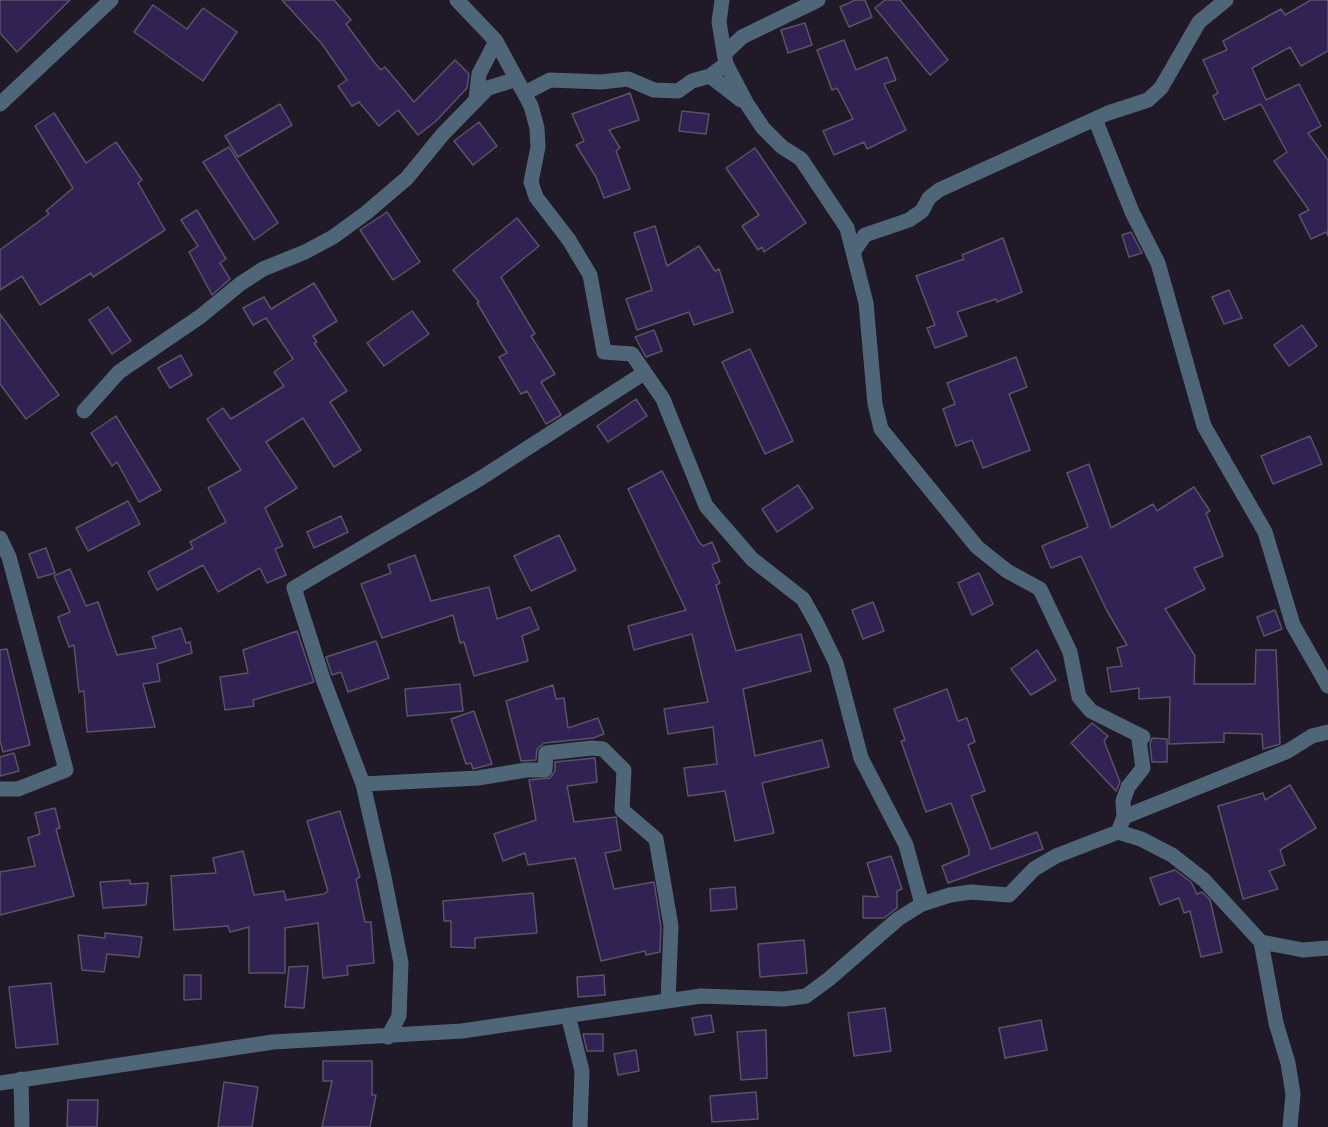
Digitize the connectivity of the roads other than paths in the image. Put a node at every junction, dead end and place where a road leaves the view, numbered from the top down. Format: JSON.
{"nodes":[{"id":1,"x":111,"y":0,"type":"edge"},
{"id":2,"x":457,"y":0,"type":"edge"},
{"id":3,"x":722,"y":0,"type":"edge"},
{"id":4,"x":818,"y":0,"type":"edge"},
{"id":5,"x":1226,"y":0,"type":"edge"},
{"id":6,"x":496,"y":41,"type":"junction"},
{"id":7,"x":725,"y":59,"type":"junction"},
{"id":8,"x":710,"y":76,"type":"junction"},
{"id":9,"x":514,"y":80,"type":"junction"},
{"id":10,"x":525,"y":93,"type":"junction"},
{"id":11,"x":476,"y":99,"type":"junction"},
{"id":12,"x":0,"y":104,"type":"edge"},
{"id":13,"x":747,"y":104,"type":"junction"},
{"id":14,"x":1095,"y":119,"type":"junction"},
{"id":15,"x":847,"y":228,"type":"junction"},
{"id":16,"x":865,"y":235,"type":"junction"},
{"id":17,"x":854,"y":251,"type":"junction"},
{"id":18,"x":644,"y":373,"type":"junction"},
{"id":19,"x":84,"y":411,"type":"dead end"},
{"id":20,"x":0,"y":538,"type":"edge"},
{"id":21,"x":1328,"y":686,"type":"edge"},
{"id":22,"x":1328,"y":732,"type":"edge"},
{"id":23,"x":363,"y":784,"type":"junction"},
{"id":24,"x":0,"y":789,"type":"edge"},
{"id":25,"x":1124,"y":817,"type":"junction"},
{"id":26,"x":1118,"y":832,"type":"junction"},
{"id":27,"x":922,"y":904,"type":"junction"},
{"id":28,"x":1261,"y":942,"type":"junction"},
{"id":29,"x":1328,"y":948,"type":"edge"},
{"id":30,"x":668,"y":1001,"type":"junction"},
{"id":31,"x":568,"y":1015,"type":"junction"},
{"id":32,"x":388,"y":1037,"type":"junction"},
{"id":33,"x":21,"y":1079,"type":"junction"},
{"id":34,"x":0,"y":1083,"type":"edge"},
{"id":35,"x":22,"y":1127,"type":"edge"},
{"id":36,"x":580,"y":1127,"type":"edge"},
{"id":37,"x":1290,"y":1127,"type":"edge"}],
"edges":[{"from":1,"to":12,"type":"street"},
{"from":2,"to":6,"type":"street"},
{"from":3,"to":7,"type":"street"},
{"from":4,"to":7,"type":"street"},
{"from":5,"to":14,"type":"street"},
{"from":6,"to":9,"type":"street"},
{"from":6,"to":11,"type":"street"},
{"from":7,"to":8,"type":"street"},
{"from":7,"to":13,"type":"street"},
{"from":8,"to":10,"type":"street"},
{"from":8,"to":13,"type":"street"},
{"from":9,"to":10,"type":"street"},
{"from":9,"to":11,"type":"street"},
{"from":10,"to":18,"type":"street"},
{"from":11,"to":19,"type":"street"},
{"from":13,"to":15,"type":"street"},
{"from":14,"to":16,"type":"street"},
{"from":14,"to":21,"type":"street"},
{"from":15,"to":16,"type":"street"},
{"from":15,"to":17,"type":"street"},
{"from":16,"to":17,"type":"street"},
{"from":17,"to":25,"type":"street"},
{"from":18,"to":23,"type":"street"},
{"from":18,"to":27,"type":"street"},
{"from":20,"to":24,"type":"street"},
{"from":22,"to":25,"type":"street"},
{"from":23,"to":30,"type":"street"},
{"from":23,"to":32,"type":"street"},
{"from":25,"to":26,"type":"street"},
{"from":26,"to":27,"type":"street"},
{"from":26,"to":28,"type":"street"},
{"from":27,"to":30,"type":"street"},
{"from":28,"to":29,"type":"street"},
{"from":28,"to":37,"type":"street"},
{"from":30,"to":31,"type":"street"},
{"from":31,"to":32,"type":"street"},
{"from":31,"to":36,"type":"street"},
{"from":32,"to":33,"type":"street"},
{"from":33,"to":34,"type":"street"},
{"from":33,"to":35,"type":"street"}]}
